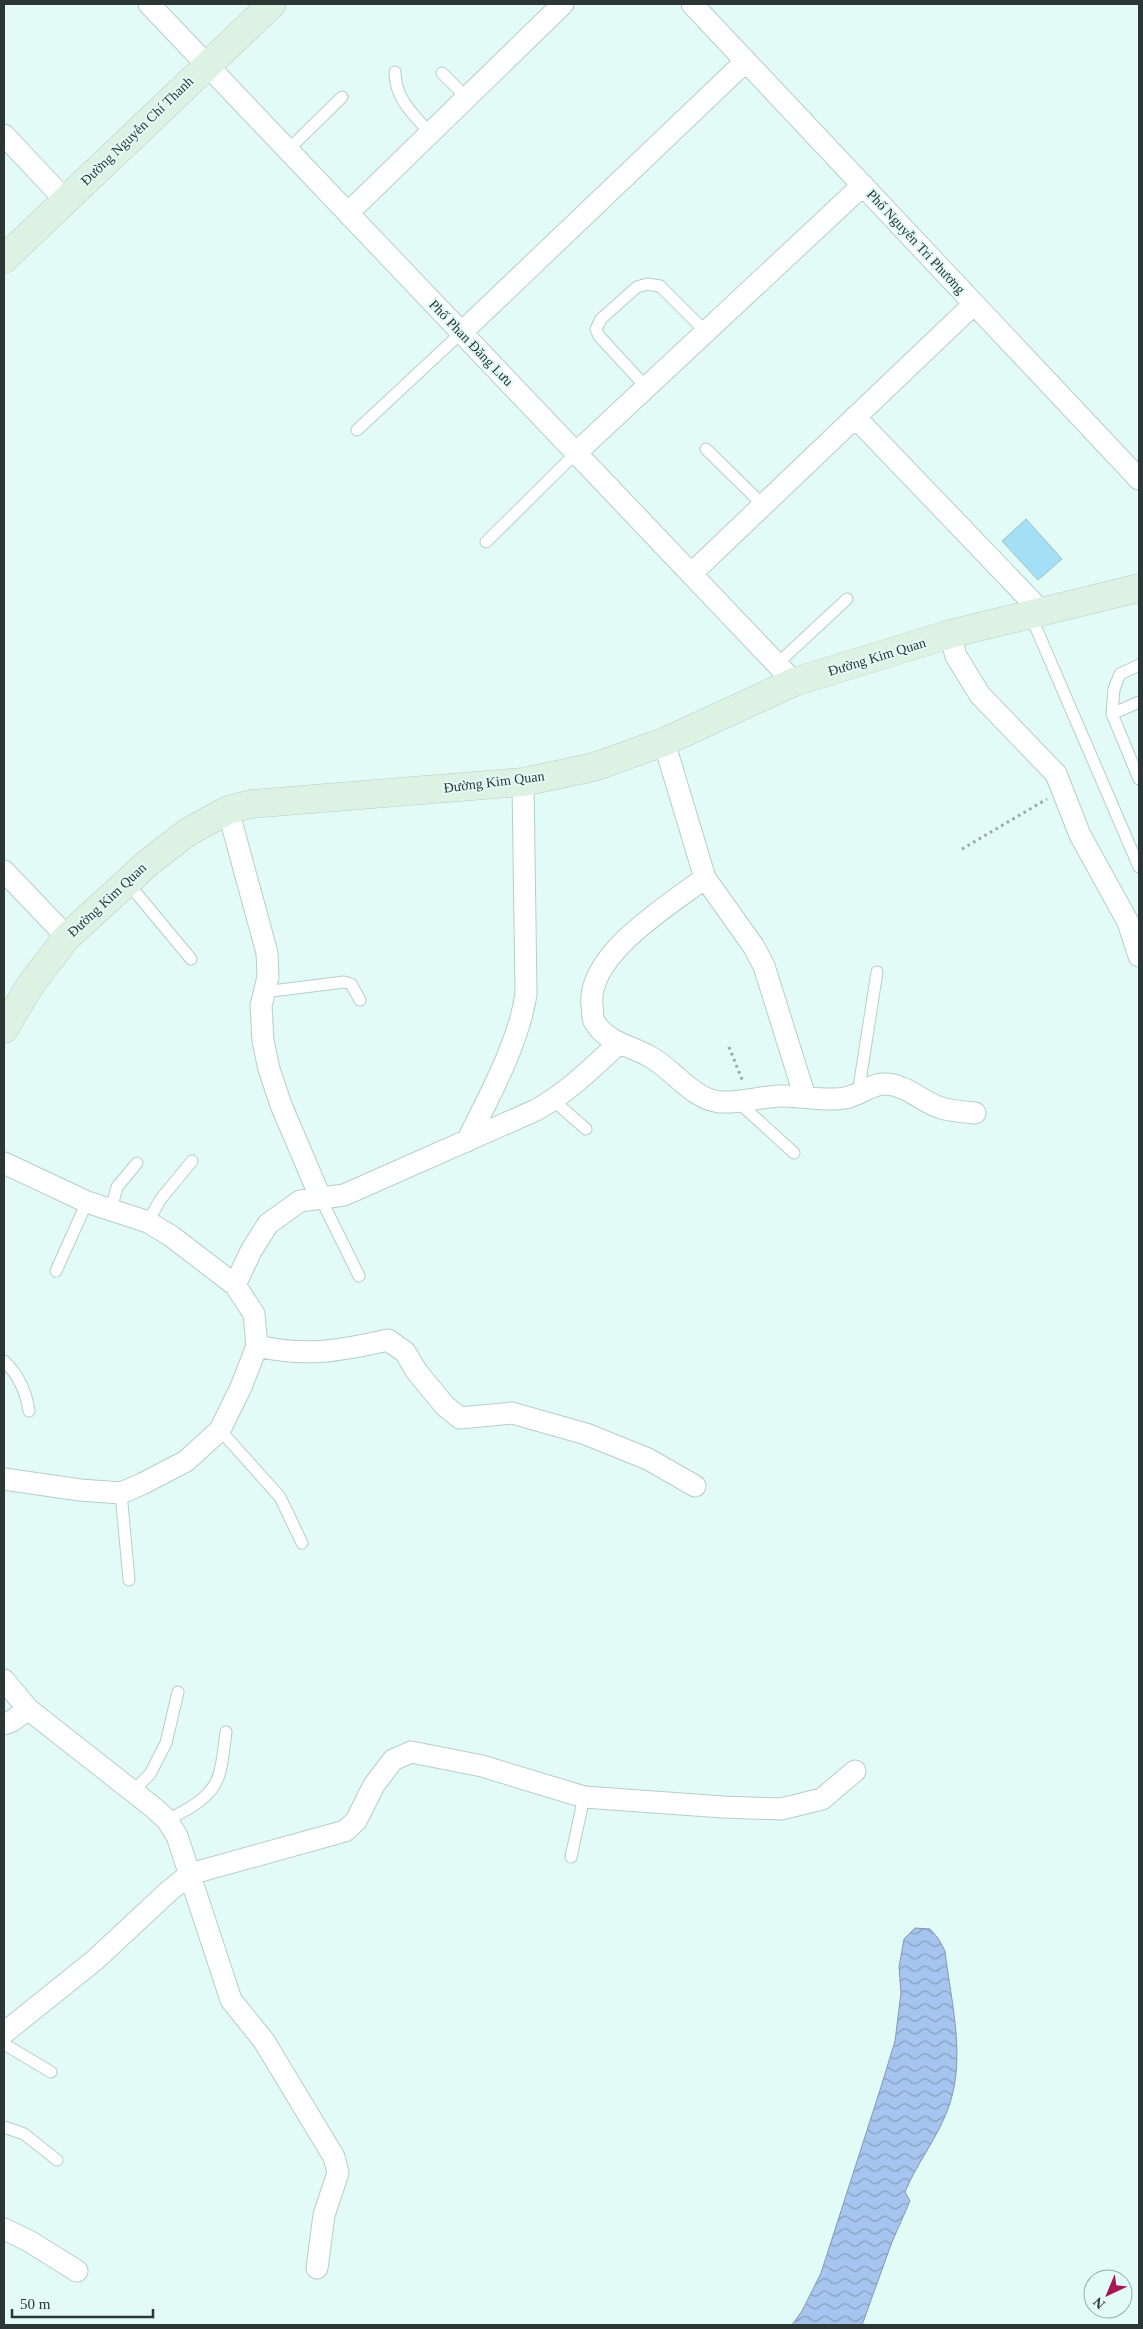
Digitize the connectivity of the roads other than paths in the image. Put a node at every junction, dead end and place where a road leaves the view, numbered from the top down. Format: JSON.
{"nodes":[{"id":1,"x":149,"y":4,"type":"edge"},
{"id":2,"x":272,"y":4,"type":"edge"},
{"id":3,"x":563,"y":4,"type":"edge"},
{"id":4,"x":692,"y":4,"type":"edge"},
{"id":5,"x":746,"y":61,"type":"junction"},
{"id":6,"x":206,"y":65,"type":"junction"},
{"id":7,"x":395,"y":72,"type":"dead end"},
{"id":8,"x":442,"y":73,"type":"dead end"},
{"id":9,"x":342,"y":97,"type":"dead end"},
{"id":10,"x":466,"y":97,"type":"junction"},
{"id":11,"x":430,"y":133,"type":"junction"},
{"id":12,"x":4,"y":135,"type":"edge"},
{"id":13,"x":288,"y":150,"type":"junction"},
{"id":14,"x":863,"y":185,"type":"junction"},
{"id":15,"x":65,"y":200,"type":"junction"},
{"id":16,"x":348,"y":213,"type":"junction"},
{"id":17,"x":4,"y":259,"type":"edge"},
{"id":18,"x":974,"y":304,"type":"junction"},
{"id":19,"x":461,"y":332,"type":"junction"},
{"id":20,"x":706,"y":332,"type":"junction"},
{"id":21,"x":646,"y":387,"type":"junction"},
{"id":22,"x":855,"y":417,"type":"junction"},
{"id":23,"x":357,"y":430,"type":"dead end"},
{"id":24,"x":706,"y":449,"type":"dead end"},
{"id":25,"x":576,"y":453,"type":"junction"},
{"id":26,"x":1139,"y":479,"type":"edge"},
{"id":27,"x":763,"y":505,"type":"junction"},
{"id":28,"x":486,"y":542,"type":"dead end"},
{"id":29,"x":691,"y":574,"type":"junction"},
{"id":30,"x":1139,"y":588,"type":"edge"},
{"id":31,"x":847,"y":599,"type":"dead end"},
{"id":32,"x":1035,"y":612,"type":"junction"},
{"id":33,"x":950,"y":634,"type":"junction"},
{"id":34,"x":1139,"y":665,"type":"edge"},
{"id":35,"x":785,"y":673,"type":"junction"},
{"id":36,"x":1139,"y":702,"type":"edge"},
{"id":37,"x":1112,"y":714,"type":"junction"},
{"id":38,"x":664,"y":742,"type":"junction"},
{"id":39,"x":1139,"y":779,"type":"edge"},
{"id":40,"x":523,"y":782,"type":"junction"},
{"id":41,"x":228,"y":810,"type":"junction"},
{"id":42,"x":1134,"y":838,"type":"edge"},
{"id":43,"x":1139,"y":866,"type":"edge"},
{"id":44,"x":4,"y":871,"type":"edge"},
{"id":45,"x":705,"y":878,"type":"junction"},
{"id":46,"x":127,"y":882,"type":"junction"},
{"id":47,"x":67,"y":937,"type":"junction"},
{"id":48,"x":1139,"y":956,"type":"edge"},
{"id":49,"x":191,"y":959,"type":"dead end"},
{"id":50,"x":877,"y":972,"type":"dead end"},
{"id":51,"x":264,"y":992,"type":"junction"},
{"id":52,"x":360,"y":1000,"type":"dead end"},
{"id":53,"x":4,"y":1030,"type":"edge"},
{"id":54,"x":618,"y":1044,"type":"junction"},
{"id":55,"x":858,"y":1094,"type":"junction"},
{"id":56,"x":805,"y":1097,"type":"junction"},
{"id":57,"x":554,"y":1100,"type":"junction"},
{"id":58,"x":743,"y":1100,"type":"junction"},
{"id":59,"x":975,"y":1113,"type":"dead end"},
{"id":60,"x":586,"y":1129,"type":"dead end"},
{"id":61,"x":467,"y":1141,"type":"junction"},
{"id":62,"x":794,"y":1153,"type":"dead end"},
{"id":63,"x":192,"y":1161,"type":"dead end"},
{"id":64,"x":4,"y":1163,"type":"edge"},
{"id":65,"x":136,"y":1163,"type":"dead end"},
{"id":66,"x":321,"y":1199,"type":"junction"},
{"id":67,"x":87,"y":1202,"type":"junction"},
{"id":68,"x":111,"y":1209,"type":"junction"},
{"id":69,"x":148,"y":1222,"type":"junction"},
{"id":70,"x":56,"y":1271,"type":"dead end"},
{"id":71,"x":359,"y":1276,"type":"dead end"},
{"id":72,"x":235,"y":1285,"type":"junction"},
{"id":73,"x":257,"y":1346,"type":"junction"},
{"id":74,"x":4,"y":1362,"type":"edge"},
{"id":75,"x":29,"y":1411,"type":"dead end"},
{"id":76,"x":220,"y":1430,"type":"junction"},
{"id":77,"x":4,"y":1479,"type":"edge"},
{"id":78,"x":695,"y":1486,"type":"dead end"},
{"id":79,"x":121,"y":1493,"type":"junction"},
{"id":80,"x":302,"y":1543,"type":"dead end"},
{"id":81,"x":129,"y":1580,"type":"dead end"},
{"id":82,"x":4,"y":1680,"type":"edge"},
{"id":83,"x":178,"y":1692,"type":"dead end"},
{"id":84,"x":28,"y":1709,"type":"junction"},
{"id":85,"x":4,"y":1724,"type":"edge"},
{"id":86,"x":226,"y":1732,"type":"dead end"},
{"id":87,"x":856,"y":1771,"type":"dead end"},
{"id":88,"x":133,"y":1791,"type":"junction"},
{"id":89,"x":584,"y":1796,"type":"junction"},
{"id":90,"x":167,"y":1820,"type":"junction"},
{"id":91,"x":571,"y":1857,"type":"dead end"},
{"id":92,"x":190,"y":1874,"type":"junction"},
{"id":93,"x":4,"y":2033,"type":"edge"},
{"id":94,"x":4,"y":2044,"type":"edge"},
{"id":95,"x":51,"y":2072,"type":"dead end"},
{"id":96,"x":4,"y":2127,"type":"edge"},
{"id":97,"x":57,"y":2160,"type":"dead end"},
{"id":98,"x":4,"y":2229,"type":"edge"},
{"id":99,"x":317,"y":2268,"type":"dead end"},
{"id":100,"x":77,"y":2271,"type":"dead end"}],
"edges":[{"from":1,"to":6,"type":"street","name":"Phố Phan Đăng Lưu"},
{"from":2,"to":6,"type":"main road","name":"Đường Nguyễn Chí Thanh"},
{"from":3,"to":10,"type":"street"},
{"from":4,"to":5,"type":"street","name":"Phố Nguyễn Tri Phương"},
{"from":5,"to":14,"type":"street","name":"Phố Nguyễn Tri Phương"},
{"from":5,"to":19,"type":"street"},
{"from":6,"to":13,"type":"street","name":"Phố Phan Đăng Lưu"},
{"from":6,"to":15,"type":"main road","name":"Đường Nguyễn Chí Thanh"},
{"from":7,"to":11,"type":"lane"},
{"from":8,"to":10,"type":"lane"},
{"from":9,"to":13,"type":"lane"},
{"from":10,"to":11,"type":"street"},
{"from":11,"to":16,"type":"street"},
{"from":12,"to":15,"type":"street"},
{"from":13,"to":16,"type":"street","name":"Phố Phan Đăng Lưu"},
{"from":14,"to":18,"type":"street","name":"Phố Nguyễn Tri Phương"},
{"from":14,"to":20,"type":"street"},
{"from":15,"to":17,"type":"main road","name":"Đường Nguyễn Chí Thanh"},
{"from":16,"to":19,"type":"street","name":"Phố Phan Đăng Lưu"},
{"from":18,"to":22,"type":"street"},
{"from":18,"to":26,"type":"street","name":"Phố Nguyễn Tri Phương"},
{"from":19,"to":23,"type":"lane"},
{"from":19,"to":25,"type":"street","name":"Phố Phan Đăng Lưu"},
{"from":20,"to":21,"type":"street"},
{"from":20,"to":21,"type":"lane"},
{"from":21,"to":25,"type":"street"},
{"from":22,"to":27,"type":"street"},
{"from":22,"to":32,"type":"street"},
{"from":24,"to":27,"type":"lane"},
{"from":25,"to":28,"type":"lane"},
{"from":25,"to":29,"type":"street","name":"Phố Phan Đăng Lưu"},
{"from":27,"to":29,"type":"street"},
{"from":29,"to":35,"type":"street","name":"Phố Phan Đăng Lưu"},
{"from":30,"to":32,"type":"main road","name":"Đường Kim Quan"},
{"from":31,"to":35,"type":"lane"},
{"from":32,"to":33,"type":"main road","name":"Đường Kim Quan"},
{"from":32,"to":42,"type":"lane"},
{"from":33,"to":35,"type":"main road","name":"Đường Kim Quan"},
{"from":33,"to":48,"type":"street"},
{"from":34,"to":37,"type":"lane"},
{"from":35,"to":38,"type":"main road","name":"Đường Kim Quan"},
{"from":36,"to":37,"type":"lane"},
{"from":37,"to":39,"type":"lane"},
{"from":38,"to":40,"type":"main road","name":"Đường Kim Quan"},
{"from":38,"to":45,"type":"street"},
{"from":40,"to":41,"type":"main road","name":"Đường Kim Quan"},
{"from":40,"to":61,"type":"street"},
{"from":41,"to":46,"type":"main road","name":"Đường Kim Quan"},
{"from":41,"to":51,"type":"street"},
{"from":42,"to":43,"type":"lane"},
{"from":44,"to":47,"type":"street"},
{"from":45,"to":54,"type":"street"},
{"from":45,"to":56,"type":"street"},
{"from":46,"to":47,"type":"main road","name":"Đường Kim Quan"},
{"from":46,"to":49,"type":"lane"},
{"from":47,"to":53,"type":"main road","name":"Đường Kim Quan"},
{"from":50,"to":55,"type":"lane"},
{"from":51,"to":52,"type":"lane"},
{"from":51,"to":66,"type":"street"},
{"from":54,"to":57,"type":"street"},
{"from":54,"to":58,"type":"street"},
{"from":55,"to":56,"type":"street"},
{"from":55,"to":59,"type":"street"},
{"from":56,"to":58,"type":"street"},
{"from":57,"to":60,"type":"lane"},
{"from":57,"to":61,"type":"street"},
{"from":58,"to":62,"type":"lane"},
{"from":61,"to":66,"type":"street"},
{"from":63,"to":69,"type":"lane"},
{"from":64,"to":67,"type":"street"},
{"from":65,"to":68,"type":"lane"},
{"from":66,"to":71,"type":"lane"},
{"from":66,"to":72,"type":"street"},
{"from":67,"to":68,"type":"street"},
{"from":67,"to":70,"type":"lane"},
{"from":68,"to":69,"type":"street"},
{"from":69,"to":72,"type":"street"},
{"from":72,"to":73,"type":"street"},
{"from":73,"to":76,"type":"street"},
{"from":73,"to":78,"type":"street"},
{"from":74,"to":75,"type":"lane"},
{"from":76,"to":79,"type":"street"},
{"from":76,"to":80,"type":"lane"},
{"from":77,"to":79,"type":"street"},
{"from":79,"to":81,"type":"lane"},
{"from":82,"to":84,"type":"street"},
{"from":83,"to":88,"type":"lane"},
{"from":84,"to":85,"type":"street"},
{"from":84,"to":88,"type":"street"},
{"from":86,"to":90,"type":"lane"},
{"from":87,"to":89,"type":"street"},
{"from":88,"to":90,"type":"street"},
{"from":89,"to":91,"type":"lane"},
{"from":89,"to":92,"type":"street"},
{"from":90,"to":92,"type":"street"},
{"from":92,"to":93,"type":"street"},
{"from":92,"to":99,"type":"street"},
{"from":94,"to":95,"type":"lane"},
{"from":96,"to":97,"type":"lane"},
{"from":98,"to":100,"type":"street"}]}
